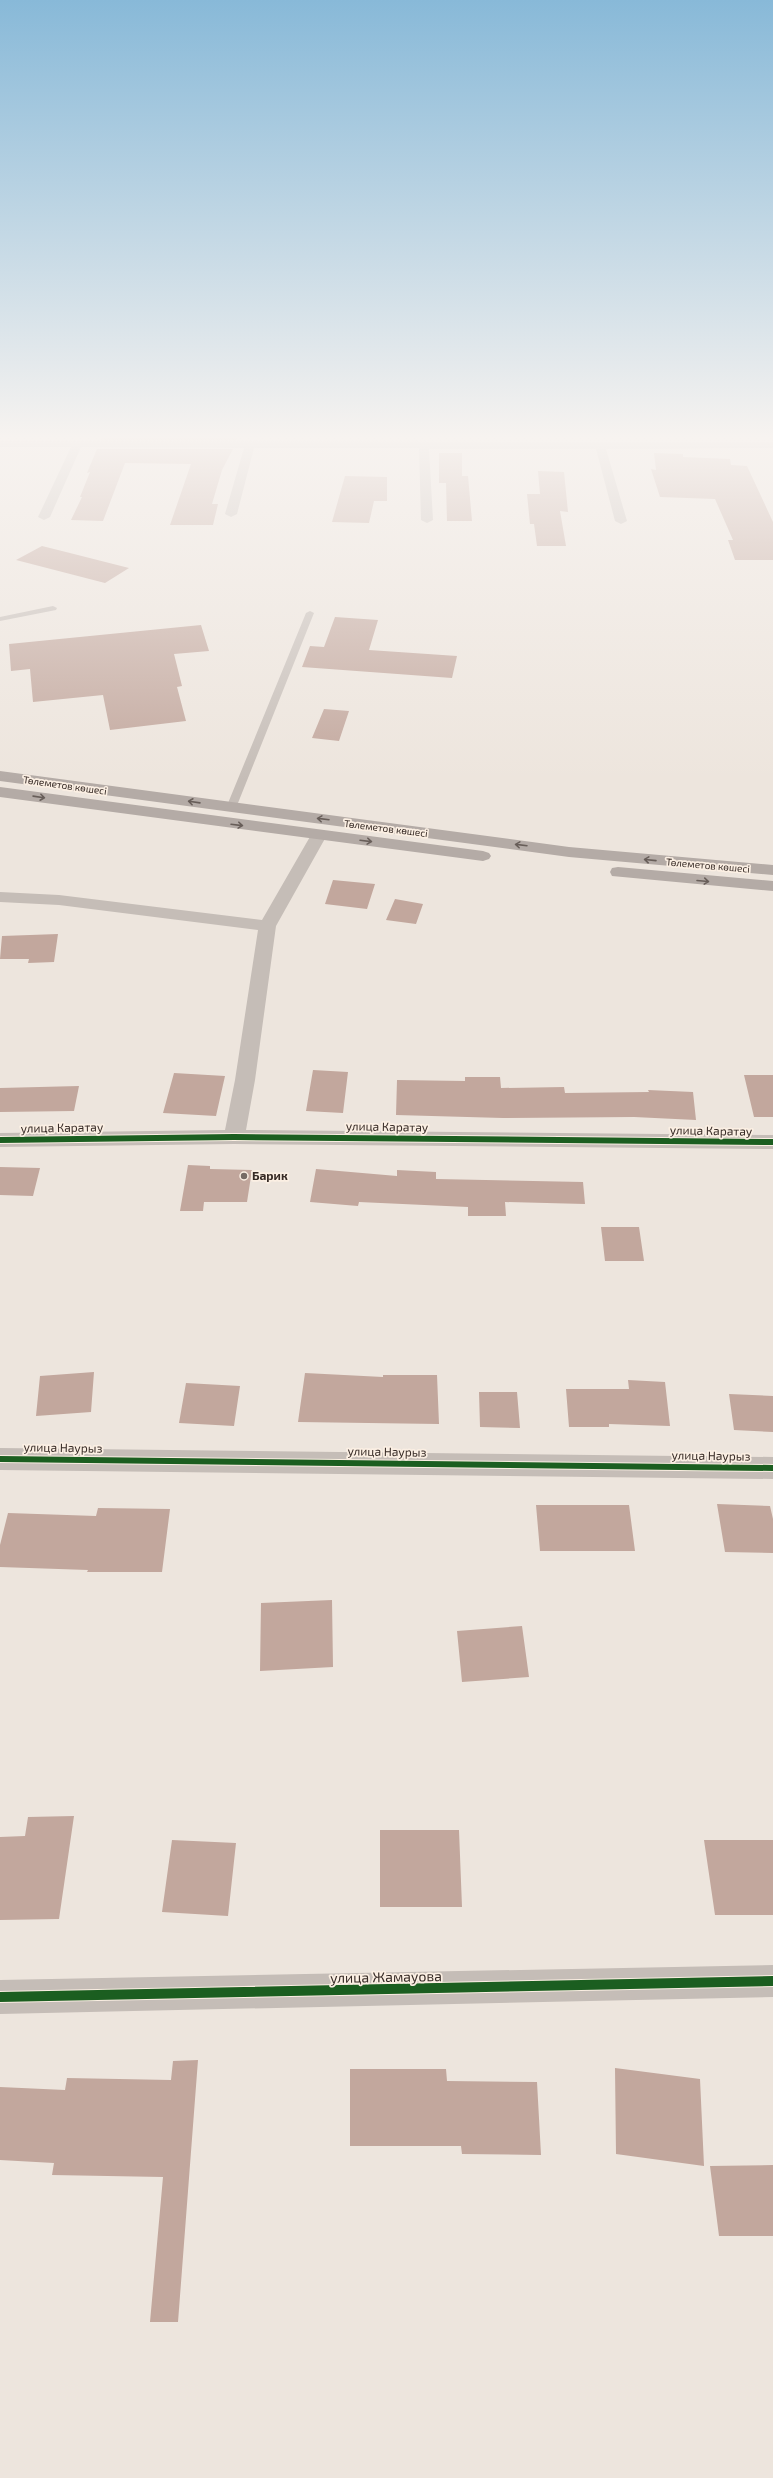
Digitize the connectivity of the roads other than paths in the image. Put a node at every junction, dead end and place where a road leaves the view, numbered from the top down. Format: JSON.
{"nodes":[{"id":1,"x":53,"y":608,"type":"dead end"},
{"id":2,"x":310,"y":613,"type":"dead end"},
{"id":3,"x":0,"y":620,"type":"edge"},
{"id":4,"x":0,"y":776,"type":"edge"},
{"id":5,"x":0,"y":792,"type":"edge"},
{"id":6,"x":232,"y":808,"type":"junction"},
{"id":7,"x":319,"y":835,"type":"junction"},
{"id":8,"x":773,"y":870,"type":"edge"},
{"id":9,"x":773,"y":886,"type":"edge"},
{"id":10,"x":0,"y":897,"type":"edge"},
{"id":11,"x":267,"y":926,"type":"junction"},
{"id":12,"x":234,"y":1137,"type":"junction"},
{"id":13,"x":0,"y":1140,"type":"edge"},
{"id":14,"x":773,"y":1142,"type":"edge"},
{"id":15,"x":0,"y":1458,"type":"edge"},
{"id":16,"x":773,"y":1468,"type":"edge"},
{"id":17,"x":773,"y":1981,"type":"edge"},
{"id":18,"x":0,"y":1997,"type":"edge"}],
"edges":[{"from":1,"to":3,"type":"lane"},
{"from":2,"to":6,"type":"lane"},
{"from":6,"to":4,"type":"main road","name":"Төлеметов көшесі","one_way":true},
{"from":5,"to":7,"type":"main road","name":"Төлеметов көшесі","one_way":true},
{"from":8,"to":6,"type":"main road","name":"Төлеметов көшесі","one_way":true},
{"from":7,"to":9,"type":"main road","name":"Төлеметов көшесі","one_way":true},
{"from":7,"to":11,"type":"street"},
{"from":10,"to":11,"type":"street"},
{"from":11,"to":12,"type":"street"},
{"from":12,"to":13,"type":"street","name":"улица Каратау"},
{"from":12,"to":14,"type":"street","name":"улица Каратау"},
{"from":15,"to":16,"type":"street","name":"улица Наурыз"},
{"from":17,"to":18,"type":"street","name":"улица Жамауова"}]}
